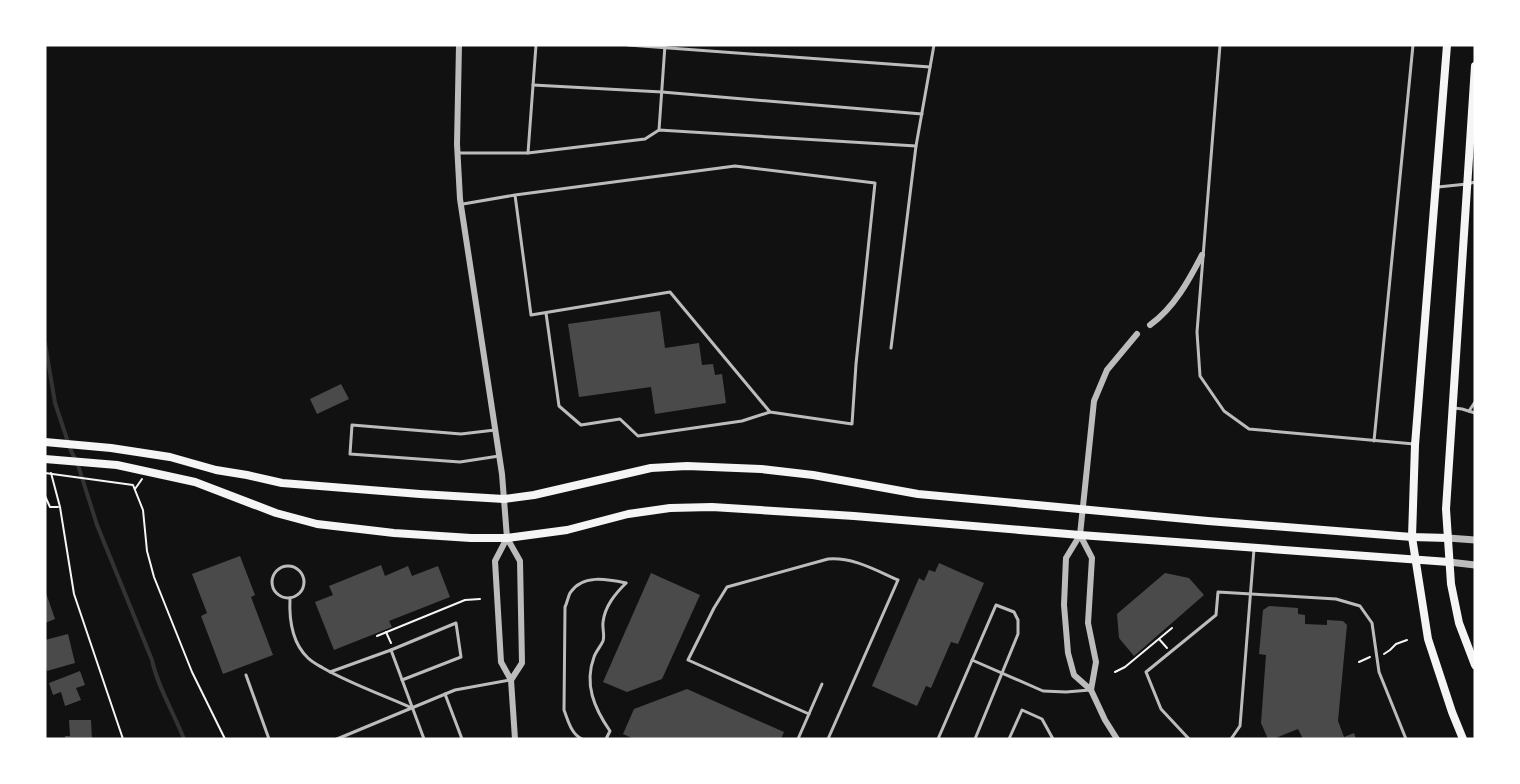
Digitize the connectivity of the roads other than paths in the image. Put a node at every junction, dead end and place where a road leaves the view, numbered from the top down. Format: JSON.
{"nodes":[{"id":1,"x":459,"y":45,"type":"edge"},
{"id":2,"x":536,"y":45,"type":"edge"},
{"id":3,"x":628,"y":45,"type":"edge"},
{"id":4,"x":934,"y":45,"type":"edge"},
{"id":5,"x":1220,"y":45,"type":"edge"},
{"id":6,"x":1413,"y":45,"type":"edge"},
{"id":7,"x":1447,"y":45,"type":"edge"},
{"id":8,"x":665,"y":46,"type":"edge"},
{"id":9,"x":1475,"y":66,"type":"edge"},
{"id":10,"x":930,"y":67,"type":"junction"},
{"id":11,"x":533,"y":85,"type":"junction"},
{"id":12,"x":662,"y":92,"type":"junction"},
{"id":13,"x":922,"y":114,"type":"junction"},
{"id":14,"x":659,"y":130,"type":"junction"},
{"id":15,"x":916,"y":147,"type":"junction"},
{"id":16,"x":457,"y":153,"type":"junction"},
{"id":17,"x":528,"y":153,"type":"junction"},
{"id":18,"x":1471,"y":183,"type":"edge"},
{"id":19,"x":1435,"y":188,"type":"junction"},
{"id":20,"x":515,"y":195,"type":"junction"},
{"id":21,"x":461,"y":205,"type":"junction"},
{"id":22,"x":1202,"y":255,"type":"junction"},
{"id":23,"x":546,"y":313,"type":"junction"},
{"id":24,"x":1150,"y":325,"type":"dead end"},
{"id":25,"x":1137,"y":334,"type":"dead end"},
{"id":26,"x":891,"y":348,"type":"dead end"},
{"id":27,"x":1475,"y":402,"type":"edge"},
{"id":28,"x":1452,"y":408,"type":"junction"},
{"id":29,"x":1469,"y":411,"type":"junction"},
{"id":30,"x":770,"y":412,"type":"junction"},
{"id":31,"x":1475,"y":413,"type":"edge"},
{"id":32,"x":495,"y":430,"type":"junction"},
{"id":33,"x":1374,"y":441,"type":"junction"},
{"id":34,"x":45,"y":442,"type":"edge"},
{"id":35,"x":1415,"y":445,"type":"junction"},
{"id":36,"x":499,"y":456,"type":"junction"},
{"id":37,"x":45,"y":459,"type":"edge"},
{"id":38,"x":504,"y":499,"type":"junction"},
{"id":39,"x":1083,"y":509,"type":"junction"},
{"id":40,"x":1080,"y":535,"type":"junction"},
{"id":41,"x":1412,"y":537,"type":"junction"},
{"id":42,"x":507,"y":538,"type":"junction"},
{"id":43,"x":1448,"y":538,"type":"junction"},
{"id":44,"x":1475,"y":540,"type":"edge"},
{"id":45,"x":1254,"y":547,"type":"junction"},
{"id":46,"x":1415,"y":560,"type":"junction"},
{"id":47,"x":1449,"y":562,"type":"junction"},
{"id":48,"x":1475,"y":565,"type":"edge"},
{"id":49,"x":1250,"y":594,"type":"junction"},
{"id":50,"x":290,"y":598,"type":"junction"},
{"id":51,"x":392,"y":649,"type":"junction"},
{"id":52,"x":972,"y":660,"type":"junction"},
{"id":53,"x":1475,"y":664,"type":"edge"},
{"id":54,"x":330,"y":672,"type":"junction"},
{"id":55,"x":1002,"y":673,"type":"junction"},
{"id":56,"x":246,"y":675,"type":"dead end"},
{"id":57,"x":402,"y":680,"type":"junction"},
{"id":58,"x":511,"y":680,"type":"junction"},
{"id":59,"x":822,"y":684,"type":"dead end"},
{"id":60,"x":1091,"y":690,"type":"junction"},
{"id":61,"x":445,"y":694,"type":"junction"},
{"id":62,"x":412,"y":708,"type":"junction"},
{"id":63,"x":809,"y":714,"type":"junction"},
{"id":64,"x":270,"y":739,"type":"edge"},
{"id":65,"x":337,"y":739,"type":"edge"},
{"id":66,"x":424,"y":739,"type":"edge"},
{"id":67,"x":462,"y":739,"type":"edge"},
{"id":68,"x":515,"y":739,"type":"edge"},
{"id":69,"x":582,"y":739,"type":"edge"},
{"id":70,"x":606,"y":739,"type":"edge"},
{"id":71,"x":798,"y":739,"type":"edge"},
{"id":72,"x":828,"y":739,"type":"edge"},
{"id":73,"x":938,"y":739,"type":"edge"},
{"id":74,"x":975,"y":739,"type":"edge"},
{"id":75,"x":1009,"y":739,"type":"edge"},
{"id":76,"x":1053,"y":739,"type":"edge"},
{"id":77,"x":1117,"y":739,"type":"edge"},
{"id":78,"x":1189,"y":739,"type":"edge"},
{"id":79,"x":1231,"y":739,"type":"edge"},
{"id":80,"x":1406,"y":739,"type":"edge"},
{"id":81,"x":1463,"y":739,"type":"edge"}],
"edges":[{"from":1,"to":16,"type":"street"},
{"from":2,"to":11,"type":"lane"},
{"from":3,"to":8,"type":"lane"},
{"from":4,"to":10,"type":"lane"},
{"from":5,"to":22,"type":"lane"},
{"from":6,"to":33,"type":"lane"},
{"from":7,"to":19,"type":"main road"},
{"from":8,"to":10,"type":"lane"},
{"from":8,"to":12,"type":"lane"},
{"from":9,"to":18,"type":"main road"},
{"from":10,"to":13,"type":"lane"},
{"from":11,"to":12,"type":"lane"},
{"from":11,"to":17,"type":"lane"},
{"from":12,"to":13,"type":"lane"},
{"from":12,"to":14,"type":"lane"},
{"from":13,"to":15,"type":"lane"},
{"from":14,"to":15,"type":"lane"},
{"from":14,"to":17,"type":"lane"},
{"from":15,"to":26,"type":"lane"},
{"from":16,"to":17,"type":"lane"},
{"from":16,"to":21,"type":"street"},
{"from":18,"to":19,"type":"lane"},
{"from":18,"to":28,"type":"main road"},
{"from":19,"to":35,"type":"main road"},
{"from":20,"to":21,"type":"lane"},
{"from":20,"to":23,"type":"lane"},
{"from":20,"to":30,"type":"lane"},
{"from":21,"to":32,"type":"street"},
{"from":22,"to":24,"type":"street"},
{"from":22,"to":33,"type":"lane"},
{"from":23,"to":30,"type":"lane"},
{"from":23,"to":30,"type":"lane"},
{"from":25,"to":39,"type":"street"},
{"from":27,"to":29,"type":"lane"},
{"from":28,"to":29,"type":"lane"},
{"from":28,"to":43,"type":"main road"},
{"from":29,"to":31,"type":"lane"},
{"from":32,"to":36,"type":"street"},
{"from":32,"to":36,"type":"lane"},
{"from":33,"to":35,"type":"lane"},
{"from":34,"to":38,"type":"main road"},
{"from":35,"to":41,"type":"main road"},
{"from":36,"to":38,"type":"street"},
{"from":37,"to":42,"type":"main road"},
{"from":38,"to":39,"type":"main road"},
{"from":38,"to":42,"type":"street"},
{"from":39,"to":40,"type":"street"},
{"from":39,"to":41,"type":"main road"},
{"from":40,"to":42,"type":"main road"},
{"from":40,"to":45,"type":"main road"},
{"from":40,"to":60,"type":"street"},
{"from":40,"to":60,"type":"street"},
{"from":41,"to":43,"type":"main road"},
{"from":41,"to":46,"type":"main road"},
{"from":42,"to":58,"type":"street"},
{"from":42,"to":58,"type":"street"},
{"from":43,"to":44,"type":"street"},
{"from":43,"to":47,"type":"main road"},
{"from":45,"to":46,"type":"main road"},
{"from":45,"to":49,"type":"lane"},
{"from":46,"to":47,"type":"main road"},
{"from":46,"to":81,"type":"main road"},
{"from":47,"to":48,"type":"street"},
{"from":47,"to":53,"type":"main road"},
{"from":49,"to":78,"type":"lane"},
{"from":49,"to":79,"type":"lane"},
{"from":49,"to":80,"type":"lane"},
{"from":50,"to":50,"type":"lane"},
{"from":50,"to":54,"type":"lane"},
{"from":51,"to":54,"type":"lane"},
{"from":51,"to":57,"type":"lane"},
{"from":51,"to":57,"type":"lane"},
{"from":52,"to":55,"type":"lane"},
{"from":52,"to":55,"type":"lane"},
{"from":52,"to":73,"type":"lane"},
{"from":54,"to":62,"type":"lane"},
{"from":55,"to":60,"type":"lane"},
{"from":55,"to":74,"type":"lane"},
{"from":56,"to":64,"type":"lane"},
{"from":57,"to":62,"type":"lane"},
{"from":58,"to":61,"type":"lane"},
{"from":58,"to":68,"type":"street"},
{"from":59,"to":63,"type":"lane"},
{"from":60,"to":77,"type":"street"},
{"from":61,"to":62,"type":"lane"},
{"from":61,"to":67,"type":"lane"},
{"from":62,"to":65,"type":"lane"},
{"from":62,"to":66,"type":"lane"},
{"from":63,"to":71,"type":"lane"},
{"from":63,"to":72,"type":"lane"},
{"from":69,"to":70,"type":"lane"},
{"from":75,"to":76,"type":"lane"}]}
